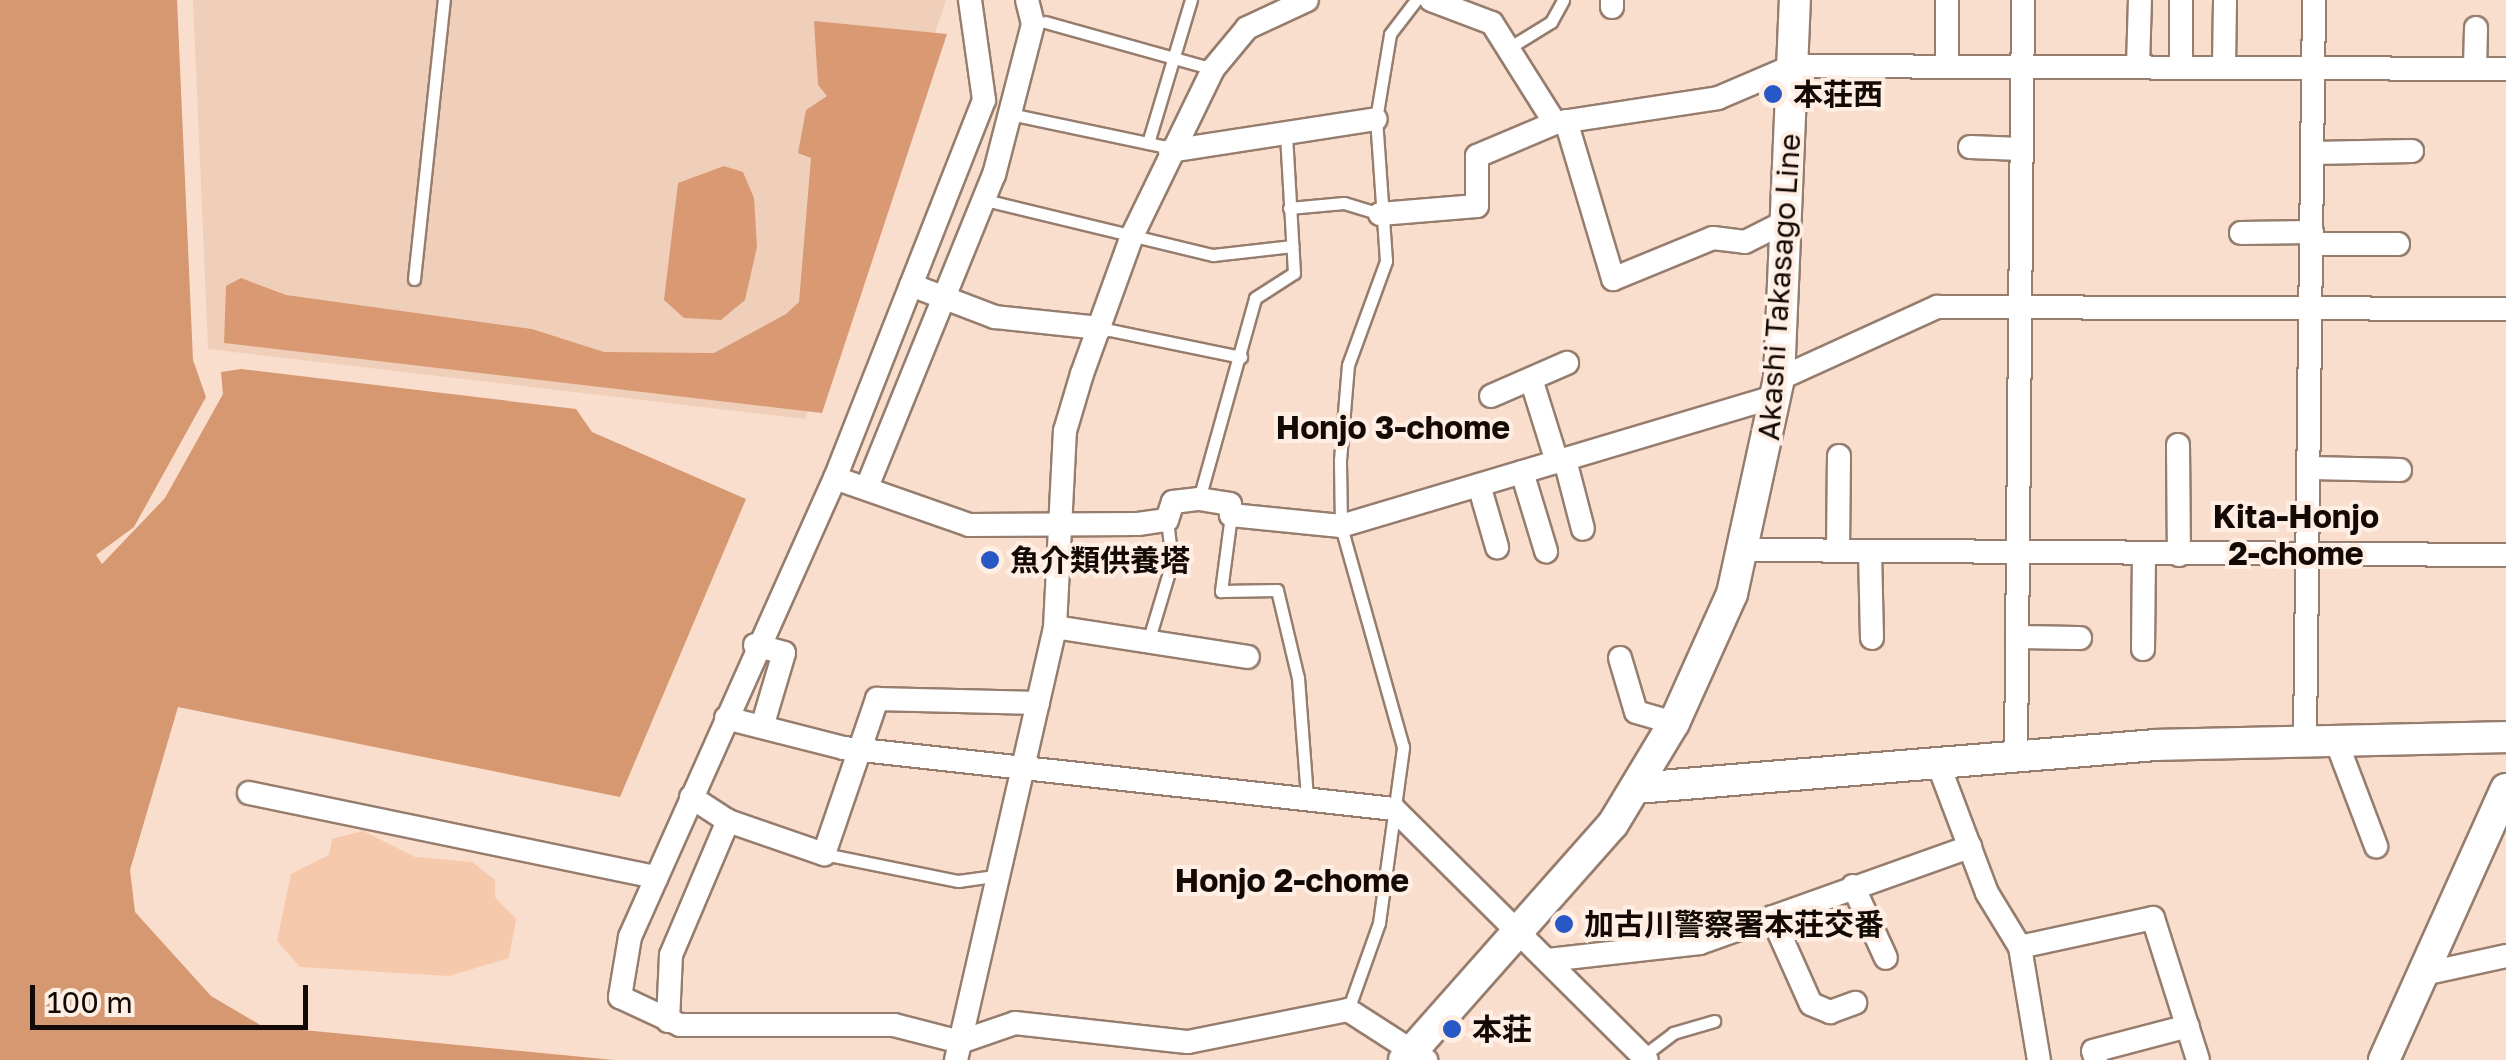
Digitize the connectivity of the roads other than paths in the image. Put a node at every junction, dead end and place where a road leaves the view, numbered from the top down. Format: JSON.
{"nodes":[{"id":1,"x":444,"y":0,"type":"edge"},
{"id":2,"x":970,"y":0,"type":"edge"},
{"id":3,"x":1027,"y":0,"type":"edge"},
{"id":4,"x":1191,"y":0,"type":"edge"},
{"id":5,"x":1306,"y":0,"type":"edge"},
{"id":6,"x":1416,"y":0,"type":"edge"},
{"id":7,"x":1431,"y":0,"type":"edge"},
{"id":8,"x":1563,"y":0,"type":"edge"},
{"id":9,"x":1795,"y":0,"type":"edge"},
{"id":10,"x":1946,"y":0,"type":"edge"},
{"id":11,"x":2023,"y":0,"type":"edge"},
{"id":12,"x":2140,"y":0,"type":"edge"},
{"id":13,"x":2181,"y":0,"type":"edge"},
{"id":14,"x":2225,"y":0,"type":"edge"},
{"id":15,"x":2314,"y":0,"type":"edge"},
{"id":16,"x":1045,"y":22,"type":"dead end"},
{"id":17,"x":2476,"y":28,"type":"dead end"},
{"id":18,"x":1512,"y":46,"type":"junction"},
{"id":19,"x":1174,"y":59,"type":"junction"},
{"id":20,"x":2022,"y":65,"type":"junction"},
{"id":21,"x":1792,"y":66,"type":"junction"},
{"id":22,"x":1947,"y":66,"type":"junction"},
{"id":23,"x":2138,"y":66,"type":"junction"},
{"id":24,"x":2181,"y":66,"type":"junction"},
{"id":25,"x":2224,"y":66,"type":"junction"},
{"id":26,"x":2314,"y":67,"type":"junction"},
{"id":27,"x":2475,"y":69,"type":"junction"},
{"id":28,"x":2506,"y":69,"type":"edge"},
{"id":29,"x":1213,"y":70,"type":"junction"},
{"id":30,"x":1010,"y":114,"type":"junction"},
{"id":31,"x":1376,"y":119,"type":"junction"},
{"id":32,"x":1560,"y":122,"type":"junction"},
{"id":33,"x":1286,"y":135,"type":"junction"},
{"id":34,"x":1163,"y":147,"type":"junction"},
{"id":35,"x":1970,"y":147,"type":"dead end"},
{"id":36,"x":2020,"y":149,"type":"junction"},
{"id":37,"x":2412,"y":150,"type":"dead end"},
{"id":38,"x":2313,"y":153,"type":"junction"},
{"id":39,"x":985,"y":200,"type":"junction"},
{"id":40,"x":1289,"y":208,"type":"junction"},
{"id":41,"x":1380,"y":214,"type":"junction"},
{"id":42,"x":1786,"y":220,"type":"junction"},
{"id":43,"x":2241,"y":233,"type":"dead end"},
{"id":44,"x":1132,"y":236,"type":"junction"},
{"id":45,"x":2312,"y":238,"type":"junction"},
{"id":46,"x":2398,"y":244,"type":"dead end"},
{"id":47,"x":1292,"y":246,"type":"junction"},
{"id":48,"x":414,"y":279,"type":"dead end"},
{"id":49,"x":912,"y":284,"type":"junction"},
{"id":50,"x":944,"y":296,"type":"junction"},
{"id":51,"x":2016,"y":305,"type":"junction"},
{"id":52,"x":2506,"y":309,"type":"edge"},
{"id":53,"x":2311,"y":310,"type":"junction"},
{"id":54,"x":1100,"y":328,"type":"junction"},
{"id":55,"x":1241,"y":356,"type":"junction"},
{"id":56,"x":1567,"y":363,"type":"dead end"},
{"id":57,"x":1532,"y":382,"type":"junction"},
{"id":58,"x":1778,"y":388,"type":"junction"},
{"id":59,"x":1490,"y":396,"type":"dead end"},
{"id":60,"x":2178,"y":445,"type":"dead end"},
{"id":61,"x":1839,"y":456,"type":"dead end"},
{"id":62,"x":1561,"y":461,"type":"junction"},
{"id":63,"x":2311,"y":468,"type":"junction"},
{"id":64,"x":2400,"y":470,"type":"dead end"},
{"id":65,"x":1522,"y":472,"type":"junction"},
{"id":66,"x":835,"y":478,"type":"junction"},
{"id":67,"x":1480,"y":486,"type":"junction"},
{"id":68,"x":868,"y":488,"type":"junction"},
{"id":69,"x":1199,"y":499,"type":"junction"},
{"id":70,"x":1230,"y":515,"type":"junction"},
{"id":71,"x":1167,"y":520,"type":"junction"},
{"id":72,"x":1060,"y":526,"type":"junction"},
{"id":73,"x":1341,"y":526,"type":"junction"},
{"id":74,"x":1583,"y":529,"type":"dead end"},
{"id":75,"x":1497,"y":547,"type":"dead end"},
{"id":76,"x":1747,"y":550,"type":"junction"},
{"id":77,"x":1546,"y":551,"type":"dead end"},
{"id":78,"x":1838,"y":551,"type":"junction"},
{"id":79,"x":1870,"y":551,"type":"junction"},
{"id":80,"x":2018,"y":553,"type":"junction"},
{"id":81,"x":2144,"y":554,"type":"junction"},
{"id":82,"x":2179,"y":554,"type":"junction"},
{"id":83,"x":2310,"y":556,"type":"junction"},
{"id":84,"x":2506,"y":556,"type":"edge"},
{"id":85,"x":1055,"y":627,"type":"junction"},
{"id":86,"x":1872,"y":638,"type":"dead end"},
{"id":87,"x":2017,"y":638,"type":"junction"},
{"id":88,"x":2080,"y":638,"type":"dead end"},
{"id":89,"x":755,"y":645,"type":"junction"},
{"id":90,"x":1146,"y":646,"type":"junction"},
{"id":91,"x":2143,"y":649,"type":"dead end"},
{"id":92,"x":1248,"y":656,"type":"dead end"},
{"id":93,"x":1619,"y":658,"type":"dead end"},
{"id":94,"x":1038,"y":703,"type":"junction"},
{"id":95,"x":726,"y":718,"type":"junction"},
{"id":96,"x":1674,"y":723,"type":"junction"},
{"id":97,"x":762,"y":728,"type":"junction"},
{"id":98,"x":2506,"y":737,"type":"edge"},
{"id":99,"x":2320,"y":738,"type":"junction"},
{"id":100,"x":866,"y":747,"type":"junction"},
{"id":101,"x":2016,"y":758,"type":"junction"},
{"id":102,"x":1939,"y":766,"type":"junction"},
{"id":103,"x":1024,"y":768,"type":"junction"},
{"id":104,"x":1636,"y":788,"type":"junction"},
{"id":105,"x":2506,"y":789,"type":"edge"},
{"id":106,"x":249,"y":793,"type":"dead end"},
{"id":107,"x":691,"y":796,"type":"junction"},
{"id":108,"x":1307,"y":799,"type":"junction"},
{"id":109,"x":1394,"y":809,"type":"junction"},
{"id":110,"x":728,"y":821,"type":"junction"},
{"id":111,"x":2376,"y":846,"type":"dead end"},
{"id":112,"x":1970,"y":847,"type":"junction"},
{"id":113,"x":824,"y":854,"type":"junction"},
{"id":114,"x":1001,"y":875,"type":"junction"},
{"id":115,"x":656,"y":876,"type":"junction"},
{"id":116,"x":1853,"y":886,"type":"junction"},
{"id":117,"x":1772,"y":917,"type":"junction"},
{"id":118,"x":1520,"y":929,"type":"junction"},
{"id":119,"x":630,"y":937,"type":"junction"},
{"id":120,"x":2020,"y":947,"type":"junction"},
{"id":121,"x":671,"y":955,"type":"junction"},
{"id":122,"x":2506,"y":956,"type":"edge"},
{"id":123,"x":1886,"y":958,"type":"dead end"},
{"id":124,"x":1548,"y":960,"type":"junction"},
{"id":125,"x":2428,"y":973,"type":"junction"},
{"id":126,"x":1855,"y":1002,"type":"dead end"},
{"id":127,"x":1348,"y":1010,"type":"junction"},
{"id":128,"x":668,"y":1021,"type":"junction"},
{"id":129,"x":1714,"y":1021,"type":"dead end"},
{"id":130,"x":2188,"y":1026,"type":"junction"},
{"id":131,"x":958,"y":1051,"type":"edge"},
{"id":132,"x":1415,"y":1056,"type":"edge"},
{"id":133,"x":1645,"y":1058,"type":"edge"},
{"id":134,"x":2039,"y":1060,"type":"edge"},
{"id":135,"x":2096,"y":1060,"type":"edge"},
{"id":136,"x":2198,"y":1060,"type":"edge"},
{"id":137,"x":2384,"y":1060,"type":"edge"}],
"edges":[{"from":1,"to":48,"type":"lane"},
{"from":2,"to":49,"type":"street"},
{"from":3,"to":30,"type":"street"},
{"from":4,"to":19,"type":"lane"},
{"from":5,"to":29,"type":"street"},
{"from":6,"to":31,"type":"lane"},
{"from":7,"to":18,"type":"street"},
{"from":8,"to":18,"type":"lane"},
{"from":9,"to":21,"type":"main road","name":"Akashi Takasago Line"},
{"from":10,"to":22,"type":"street"},
{"from":11,"to":20,"type":"street"},
{"from":12,"to":23,"type":"street"},
{"from":13,"to":24,"type":"street"},
{"from":14,"to":25,"type":"street"},
{"from":15,"to":26,"type":"street"},
{"from":16,"to":19,"type":"lane"},
{"from":17,"to":27,"type":"street"},
{"from":18,"to":32,"type":"street"},
{"from":19,"to":29,"type":"lane"},
{"from":19,"to":34,"type":"lane"},
{"from":20,"to":22,"type":"street"},
{"from":20,"to":23,"type":"street"},
{"from":20,"to":36,"type":"street"},
{"from":21,"to":22,"type":"street"},
{"from":21,"to":32,"type":"street"},
{"from":21,"to":42,"type":"main road","name":"Akashi Takasago Line"},
{"from":23,"to":24,"type":"street"},
{"from":24,"to":25,"type":"street"},
{"from":25,"to":26,"type":"street"},
{"from":26,"to":27,"type":"street"},
{"from":26,"to":38,"type":"street"},
{"from":27,"to":28,"type":"street"},
{"from":29,"to":34,"type":"street"},
{"from":30,"to":34,"type":"lane"},
{"from":30,"to":39,"type":"street"},
{"from":31,"to":33,"type":"street"},
{"from":31,"to":41,"type":"lane"},
{"from":32,"to":41,"type":"street"},
{"from":32,"to":42,"type":"street"},
{"from":33,"to":34,"type":"street"},
{"from":33,"to":40,"type":"lane"},
{"from":34,"to":44,"type":"street"},
{"from":35,"to":36,"type":"street"},
{"from":36,"to":51,"type":"street"},
{"from":37,"to":38,"type":"street"},
{"from":38,"to":45,"type":"street"},
{"from":39,"to":44,"type":"lane"},
{"from":39,"to":50,"type":"street"},
{"from":40,"to":41,"type":"lane"},
{"from":40,"to":47,"type":"lane"},
{"from":41,"to":73,"type":"lane"},
{"from":42,"to":58,"type":"main road","name":"Akashi Takasago Line"},
{"from":43,"to":45,"type":"street"},
{"from":44,"to":47,"type":"lane"},
{"from":44,"to":54,"type":"street"},
{"from":45,"to":46,"type":"street"},
{"from":45,"to":53,"type":"street"},
{"from":47,"to":55,"type":"lane"},
{"from":49,"to":50,"type":"street"},
{"from":49,"to":66,"type":"street"},
{"from":50,"to":54,"type":"street"},
{"from":50,"to":68,"type":"street"},
{"from":51,"to":53,"type":"street"},
{"from":51,"to":58,"type":"street"},
{"from":51,"to":80,"type":"street"},
{"from":52,"to":53,"type":"street"},
{"from":53,"to":63,"type":"street"},
{"from":54,"to":55,"type":"lane"},
{"from":54,"to":72,"type":"street"},
{"from":55,"to":69,"type":"lane"},
{"from":56,"to":57,"type":"street"},
{"from":57,"to":59,"type":"street"},
{"from":57,"to":62,"type":"street"},
{"from":58,"to":62,"type":"street"},
{"from":58,"to":76,"type":"main road","name":"Akashi Takasago Line"},
{"from":60,"to":82,"type":"street"},
{"from":61,"to":78,"type":"street"},
{"from":62,"to":65,"type":"street"},
{"from":62,"to":74,"type":"street"},
{"from":63,"to":64,"type":"street"},
{"from":63,"to":83,"type":"street"},
{"from":65,"to":67,"type":"street"},
{"from":65,"to":77,"type":"street"},
{"from":66,"to":68,"type":"street"},
{"from":66,"to":89,"type":"street"},
{"from":67,"to":73,"type":"street"},
{"from":67,"to":75,"type":"street"},
{"from":68,"to":72,"type":"street"},
{"from":69,"to":70,"type":"street"},
{"from":69,"to":71,"type":"street"},
{"from":70,"to":73,"type":"street"},
{"from":70,"to":108,"type":"lane"},
{"from":71,"to":72,"type":"street"},
{"from":71,"to":90,"type":"lane"},
{"from":72,"to":85,"type":"street"},
{"from":73,"to":109,"type":"lane"},
{"from":76,"to":78,"type":"street"},
{"from":76,"to":96,"type":"main road","name":"Akashi Takasago Line"},
{"from":78,"to":79,"type":"street"},
{"from":79,"to":80,"type":"street"},
{"from":79,"to":86,"type":"street"},
{"from":80,"to":81,"type":"street"},
{"from":80,"to":87,"type":"street"},
{"from":81,"to":82,"type":"street"},
{"from":81,"to":91,"type":"street"},
{"from":82,"to":83,"type":"street"},
{"from":83,"to":84,"type":"street"},
{"from":83,"to":99,"type":"street"},
{"from":85,"to":90,"type":"street"},
{"from":85,"to":94,"type":"street"},
{"from":87,"to":88,"type":"street"},
{"from":87,"to":101,"type":"street"},
{"from":89,"to":95,"type":"street"},
{"from":89,"to":97,"type":"street"},
{"from":90,"to":92,"type":"street"},
{"from":93,"to":96,"type":"street"},
{"from":94,"to":100,"type":"street"},
{"from":94,"to":103,"type":"street"},
{"from":95,"to":97,"type":"street"},
{"from":95,"to":107,"type":"street"},
{"from":96,"to":104,"type":"main road","name":"Akashi Takasago Line"},
{"from":97,"to":100,"type":"street"},
{"from":98,"to":99,"type":"main road"},
{"from":99,"to":101,"type":"main road"},
{"from":99,"to":111,"type":"street"},
{"from":100,"to":103,"type":"street"},
{"from":100,"to":113,"type":"street"},
{"from":101,"to":102,"type":"main road"},
{"from":102,"to":104,"type":"main road"},
{"from":102,"to":112,"type":"street"},
{"from":103,"to":108,"type":"street"},
{"from":103,"to":114,"type":"street"},
{"from":104,"to":118,"type":"main road","name":"Akashi Takasago Line"},
{"from":105,"to":125,"type":"main road"},
{"from":106,"to":115,"type":"street"},
{"from":107,"to":110,"type":"street"},
{"from":107,"to":115,"type":"street"},
{"from":108,"to":109,"type":"street"},
{"from":109,"to":118,"type":"street"},
{"from":109,"to":127,"type":"lane"},
{"from":110,"to":113,"type":"street"},
{"from":110,"to":121,"type":"street"},
{"from":112,"to":116,"type":"street"},
{"from":112,"to":120,"type":"street"},
{"from":113,"to":114,"type":"lane"},
{"from":114,"to":131,"type":"street"},
{"from":115,"to":119,"type":"street"},
{"from":116,"to":117,"type":"street"},
{"from":116,"to":123,"type":"street"},
{"from":117,"to":124,"type":"street"},
{"from":117,"to":126,"type":"street"},
{"from":118,"to":124,"type":"street"},
{"from":118,"to":132,"type":"main road","name":"Akashi Takasago Line"},
{"from":119,"to":121,"type":"street"},
{"from":119,"to":128,"type":"street"},
{"from":120,"to":130,"type":"street"},
{"from":120,"to":134,"type":"street"},
{"from":121,"to":128,"type":"street"},
{"from":122,"to":125,"type":"street"},
{"from":124,"to":133,"type":"street"},
{"from":125,"to":137,"type":"main road"},
{"from":127,"to":131,"type":"street"},
{"from":127,"to":132,"type":"street"},
{"from":128,"to":131,"type":"street"},
{"from":129,"to":133,"type":"lane"},
{"from":130,"to":135,"type":"street"},
{"from":130,"to":136,"type":"street"}]}
